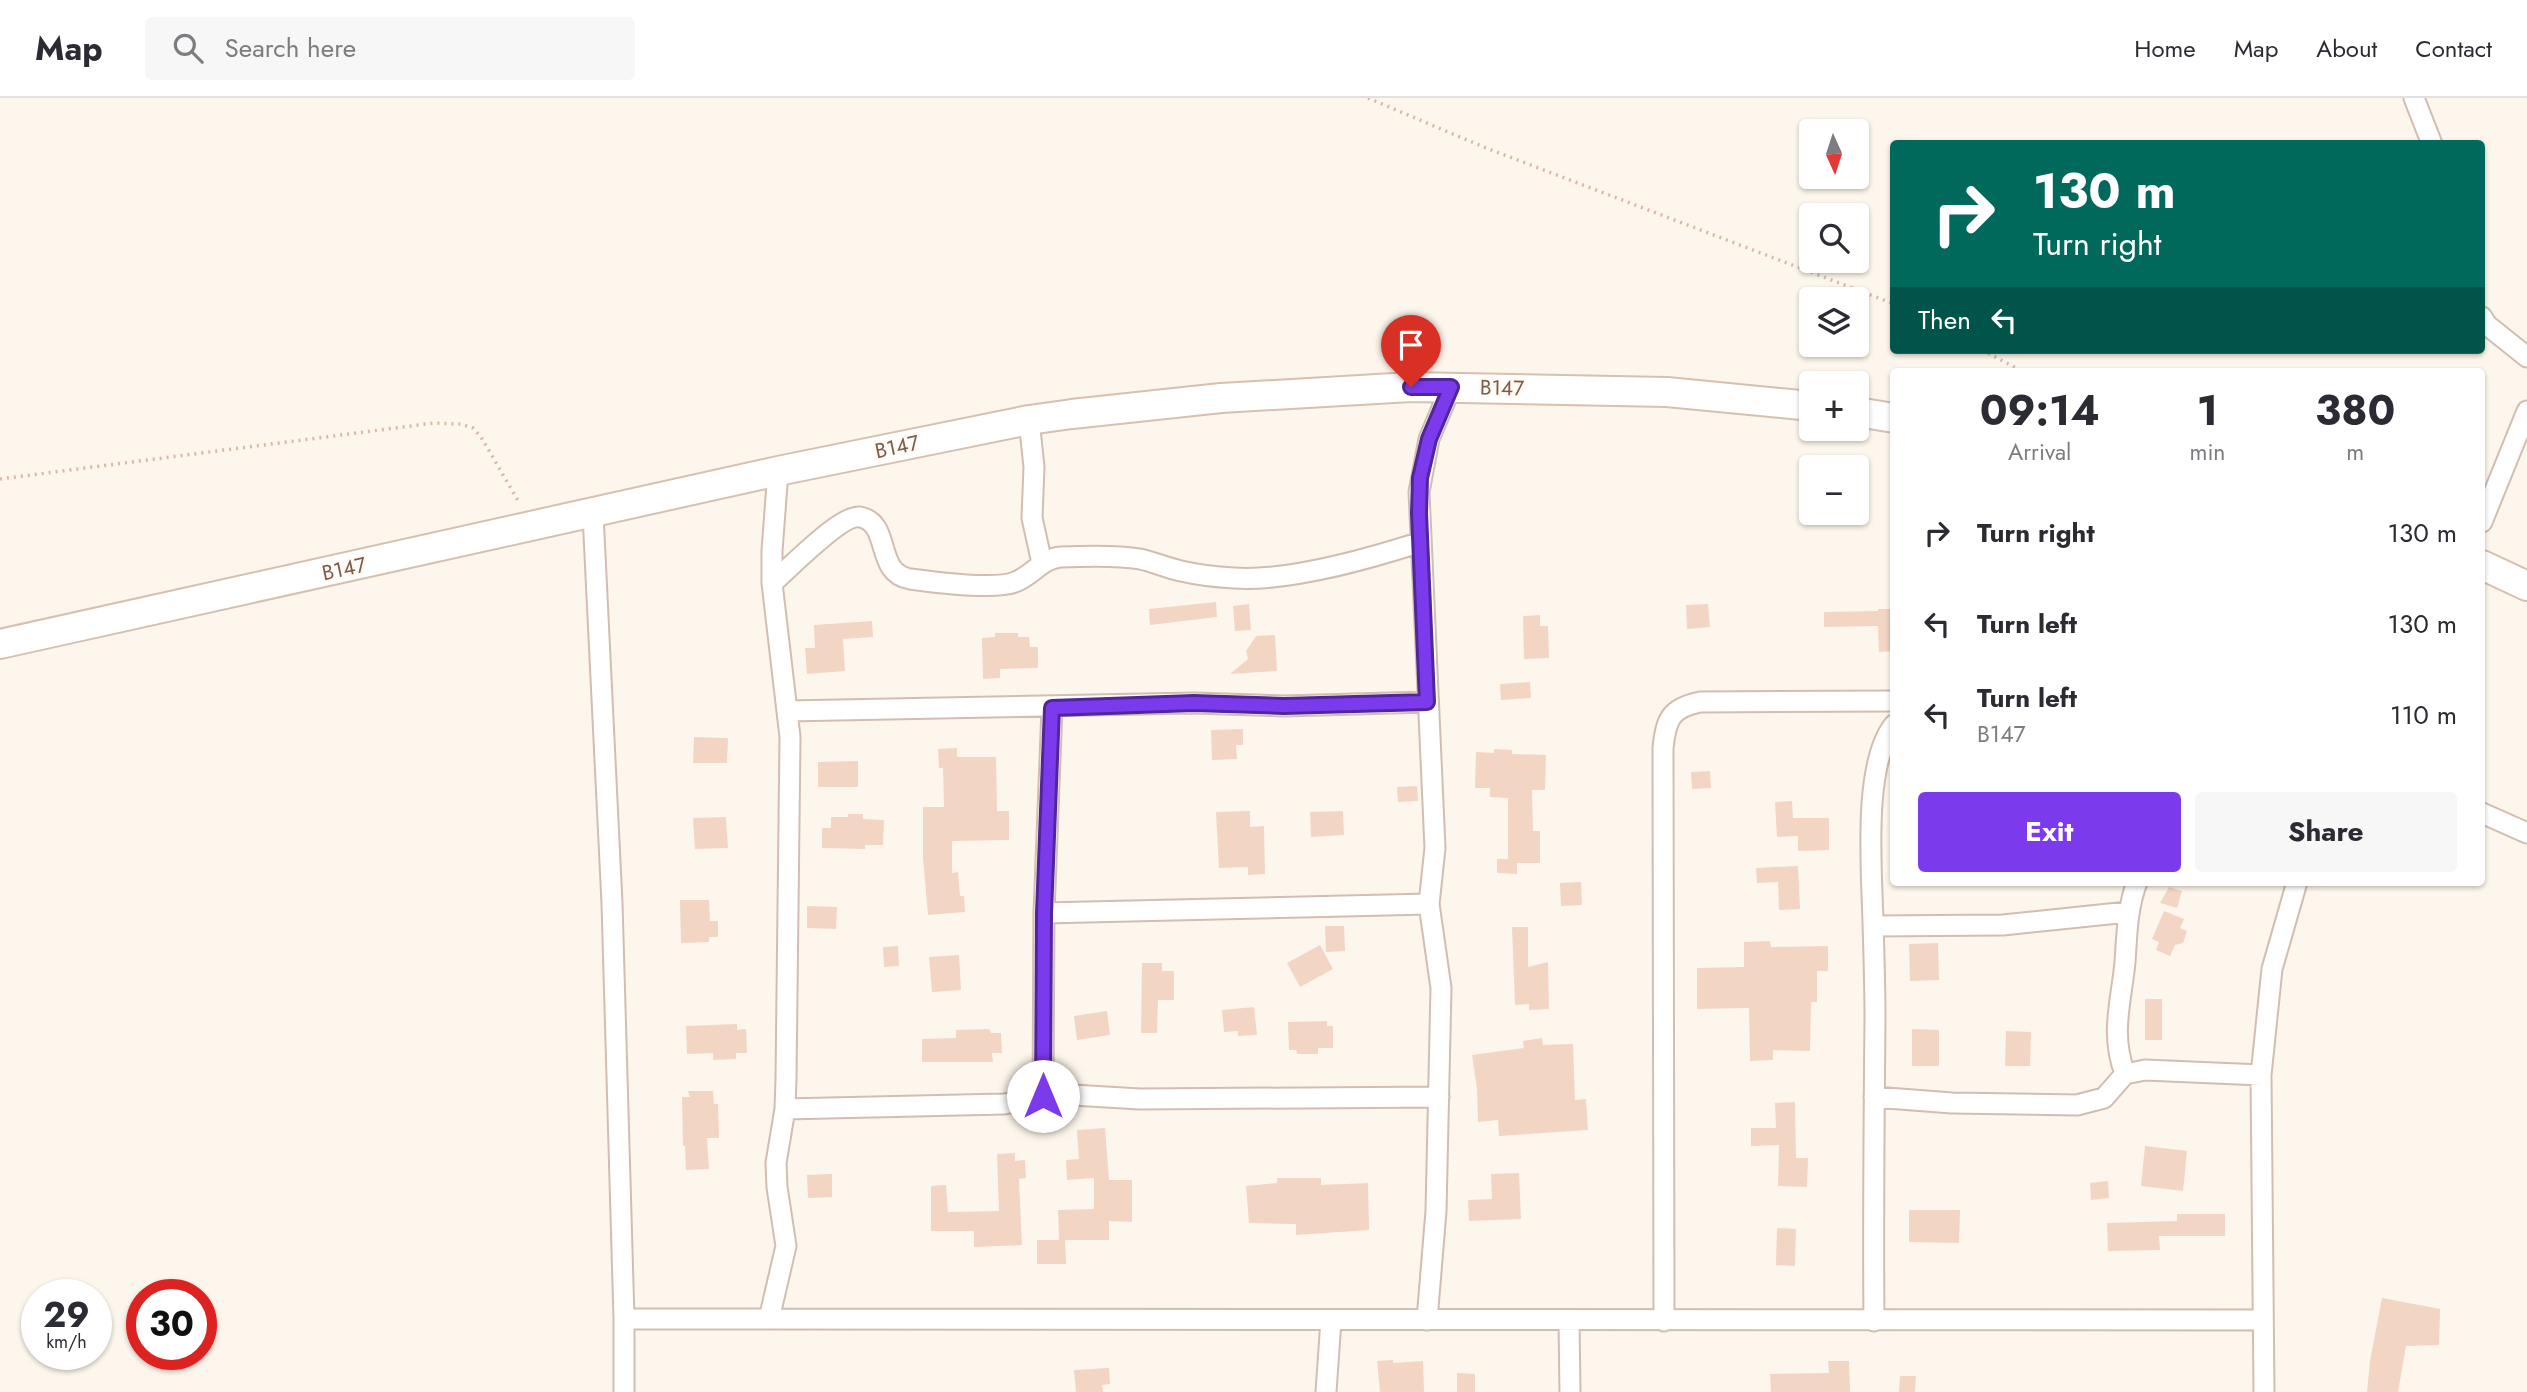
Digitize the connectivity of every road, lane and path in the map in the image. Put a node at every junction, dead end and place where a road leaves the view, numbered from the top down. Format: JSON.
{"nodes":[{"id":1,"x":1368,"y":98,"type":"edge"},
{"id":2,"x":2414,"y":98,"type":"edge"},
{"id":3,"x":2430,"y":140,"type":"edge"},
{"id":4,"x":1890,"y":302,"type":"edge"},
{"id":5,"x":2485,"y":322,"type":"edge"},
{"id":6,"x":1989,"y":354,"type":"edge"},
{"id":7,"x":2527,"y":357,"type":"edge"},
{"id":8,"x":2015,"y":368,"type":"edge"},
{"id":9,"x":1451,"y":387,"type":"junction"},
{"id":10,"x":1799,"y":405,"type":"edge"},
{"id":11,"x":2527,"y":411,"type":"edge"},
{"id":12,"x":1869,"y":414,"type":"edge"},
{"id":13,"x":1890,"y":417,"type":"edge"},
{"id":14,"x":1029,"y":420,"type":"junction"},
{"id":15,"x":778,"y":471,"type":"junction"},
{"id":16,"x":0,"y":480,"type":"edge"},
{"id":17,"x":593,"y":514,"type":"junction"},
{"id":18,"x":2485,"y":516,"type":"edge"},
{"id":19,"x":534,"y":527,"type":"junction"},
{"id":20,"x":1421,"y":542,"type":"junction"},
{"id":21,"x":1042,"y":563,"type":"junction"},
{"id":22,"x":2485,"y":566,"type":"edge"},
{"id":23,"x":772,"y":583,"type":"junction"},
{"id":24,"x":2527,"y":586,"type":"edge"},
{"id":25,"x":0,"y":644,"type":"edge"},
{"id":26,"x":1890,"y":701,"type":"edge"},
{"id":27,"x":1427,"y":702,"type":"junction"},
{"id":28,"x":1052,"y":708,"type":"junction"},
{"id":29,"x":787,"y":711,"type":"junction"},
{"id":30,"x":1890,"y":732,"type":"edge"},
{"id":31,"x":2485,"y":814,"type":"edge"},
{"id":32,"x":2527,"y":834,"type":"edge"},
{"id":33,"x":2136,"y":886,"type":"edge"},
{"id":34,"x":2297,"y":886,"type":"edge"},
{"id":35,"x":1429,"y":904,"type":"junction"},
{"id":36,"x":2128,"y":912,"type":"junction"},
{"id":37,"x":1044,"y":913,"type":"junction"},
{"id":38,"x":1873,"y":926,"type":"junction"},
{"id":39,"x":2125,"y":1074,"type":"junction"},
{"id":40,"x":2261,"y":1075,"type":"junction"},
{"id":41,"x":1043,"y":1096,"type":"junction"},
{"id":42,"x":1439,"y":1097,"type":"junction"},
{"id":43,"x":1874,"y":1097,"type":"junction"},
{"id":44,"x":785,"y":1109,"type":"junction"},
{"id":45,"x":624,"y":1319,"type":"junction"},
{"id":46,"x":769,"y":1319,"type":"junction"},
{"id":47,"x":1331,"y":1320,"type":"junction"},
{"id":48,"x":1427,"y":1320,"type":"junction"},
{"id":49,"x":2263,"y":1320,"type":"junction"},
{"id":50,"x":1569,"y":1321,"type":"junction"},
{"id":51,"x":1664,"y":1321,"type":"junction"},
{"id":52,"x":1874,"y":1321,"type":"junction"},
{"id":53,"x":624,"y":1392,"type":"edge"},
{"id":54,"x":1326,"y":1392,"type":"edge"},
{"id":55,"x":1570,"y":1392,"type":"edge"},
{"id":56,"x":2264,"y":1392,"type":"edge"}],
"edges":[{"from":1,"to":4,"type":"path"},
{"from":2,"to":3,"type":"street"},
{"from":5,"to":7,"type":"street"},
{"from":6,"to":8,"type":"path"},
{"from":9,"to":10,"type":"main road","name":"B147","number":"B147"},
{"from":9,"to":14,"type":"main road","name":"B147","number":"B147"},
{"from":9,"to":20,"type":"street"},
{"from":11,"to":18,"type":"street"},
{"from":12,"to":13,"type":"main road"},
{"from":14,"to":15,"type":"main road","name":"B147","number":"B147"},
{"from":14,"to":21,"type":"street"},
{"from":15,"to":17,"type":"main road","name":"B147","number":"B147"},
{"from":15,"to":23,"type":"street"},
{"from":16,"to":19,"type":"path"},
{"from":17,"to":19,"type":"main road","name":"B147","number":"B147"},
{"from":17,"to":45,"type":"street"},
{"from":19,"to":25,"type":"main road","name":"B147","number":"B147"},
{"from":20,"to":21,"type":"street"},
{"from":20,"to":27,"type":"street"},
{"from":21,"to":23,"type":"street"},
{"from":22,"to":24,"type":"main road"},
{"from":23,"to":29,"type":"street"},
{"from":26,"to":51,"type":"street"},
{"from":27,"to":28,"type":"street"},
{"from":27,"to":35,"type":"street"},
{"from":28,"to":29,"type":"street"},
{"from":28,"to":37,"type":"street"},
{"from":29,"to":44,"type":"street"},
{"from":30,"to":38,"type":"street"},
{"from":31,"to":32,"type":"street"},
{"from":33,"to":36,"type":"street"},
{"from":34,"to":40,"type":"street"},
{"from":35,"to":37,"type":"street"},
{"from":35,"to":42,"type":"street"},
{"from":36,"to":38,"type":"street"},
{"from":36,"to":39,"type":"street"},
{"from":37,"to":41,"type":"street"},
{"from":38,"to":43,"type":"street"},
{"from":39,"to":40,"type":"street"},
{"from":39,"to":43,"type":"street"},
{"from":40,"to":49,"type":"street"},
{"from":41,"to":42,"type":"street"},
{"from":41,"to":44,"type":"street"},
{"from":42,"to":48,"type":"street"},
{"from":43,"to":52,"type":"street"},
{"from":44,"to":46,"type":"street"},
{"from":45,"to":46,"type":"street"},
{"from":45,"to":53,"type":"street"},
{"from":46,"to":47,"type":"street"},
{"from":47,"to":48,"type":"street"},
{"from":47,"to":54,"type":"street"},
{"from":48,"to":50,"type":"street"},
{"from":49,"to":52,"type":"street"},
{"from":49,"to":56,"type":"street"},
{"from":50,"to":51,"type":"street"},
{"from":50,"to":55,"type":"street"},
{"from":51,"to":52,"type":"street"}]}
